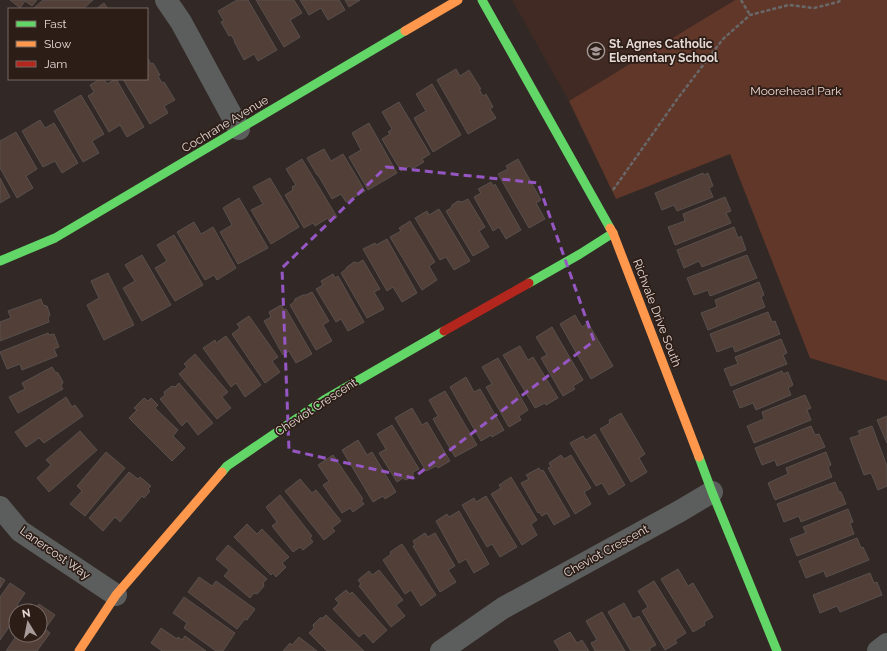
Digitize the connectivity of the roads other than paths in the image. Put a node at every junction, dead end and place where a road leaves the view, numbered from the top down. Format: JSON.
{"nodes":[{"id":1,"x":166,"y":0,"type":"edge"},
{"id":2,"x":458,"y":0,"type":"edge"},
{"id":3,"x":482,"y":0,"type":"edge"},
{"id":4,"x":240,"y":129,"type":"junction"},
{"id":5,"x":613,"y":233,"type":"junction"},
{"id":6,"x":0,"y":261,"type":"edge"},
{"id":7,"x":712,"y":492,"type":"junction"},
{"id":8,"x":0,"y":507,"type":"edge"},
{"id":9,"x":116,"y":595,"type":"junction"},
{"id":10,"x":887,"y":644,"type":"edge"},
{"id":11,"x":79,"y":651,"type":"edge"},
{"id":12,"x":441,"y":651,"type":"edge"},
{"id":13,"x":777,"y":651,"type":"edge"},
{"id":14,"x":878,"y":651,"type":"edge"}],
"edges":[{"from":1,"to":4,"type":"street"},
{"from":2,"to":4,"type":"street","name":"Cochrane Avenue"},
{"from":3,"to":5,"type":"street","name":"Richvale Drive South"},
{"from":4,"to":6,"type":"street","name":"Cochrane Avenue"},
{"from":5,"to":7,"type":"street","name":"Richvale Drive South"},
{"from":5,"to":9,"type":"street","name":"Cheviot Crescent"},
{"from":7,"to":12,"type":"street","name":"Cheviot Crescent"},
{"from":7,"to":13,"type":"street","name":"Richvale Drive South"},
{"from":8,"to":9,"type":"street","name":"Lanercost Way"},
{"from":9,"to":11,"type":"street","name":"Cheviot Crescent"},
{"from":10,"to":14,"type":"street"}]}
